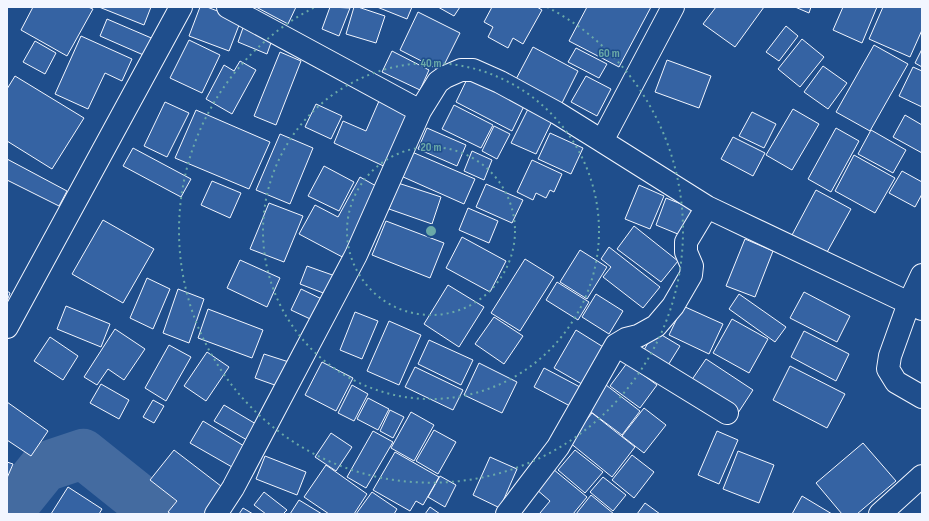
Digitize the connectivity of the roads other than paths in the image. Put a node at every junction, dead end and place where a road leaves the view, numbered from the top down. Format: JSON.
{"nodes":[{"id":1,"x":181,"y":7,"type":"edge"},
{"id":2,"x":228,"y":7,"type":"edge"},
{"id":3,"x":673,"y":7,"type":"edge"},
{"id":4,"x":420,"y":111,"type":"junction"},
{"id":5,"x":602,"y":141,"type":"junction"},
{"id":6,"x":707,"y":207,"type":"junction"},
{"id":7,"x":922,"y":275,"type":"edge"},
{"id":8,"x":916,"y":306,"type":"edge"},
{"id":9,"x":7,"y":326,"type":"edge"},
{"id":10,"x":616,"y":345,"type":"junction"},
{"id":11,"x":922,"y":397,"type":"edge"},
{"id":12,"x":727,"y":413,"type":"dead end"},
{"id":13,"x":922,"y":476,"type":"edge"},
{"id":14,"x":216,"y":514,"type":"edge"},
{"id":15,"x":507,"y":514,"type":"edge"},
{"id":16,"x":880,"y":514,"type":"edge"}],
"edges":[{"from":1,"to":9,"type":"street"},
{"from":2,"to":4,"type":"street"},
{"from":3,"to":5,"type":"street"},
{"from":4,"to":5,"type":"street"},
{"from":4,"to":14,"type":"street"},
{"from":5,"to":6,"type":"street"},
{"from":6,"to":8,"type":"street"},
{"from":6,"to":10,"type":"street"},
{"from":7,"to":8,"type":"street"},
{"from":8,"to":11,"type":"street"},
{"from":10,"to":12,"type":"street"},
{"from":10,"to":15,"type":"street"},
{"from":13,"to":16,"type":"street"}]}
